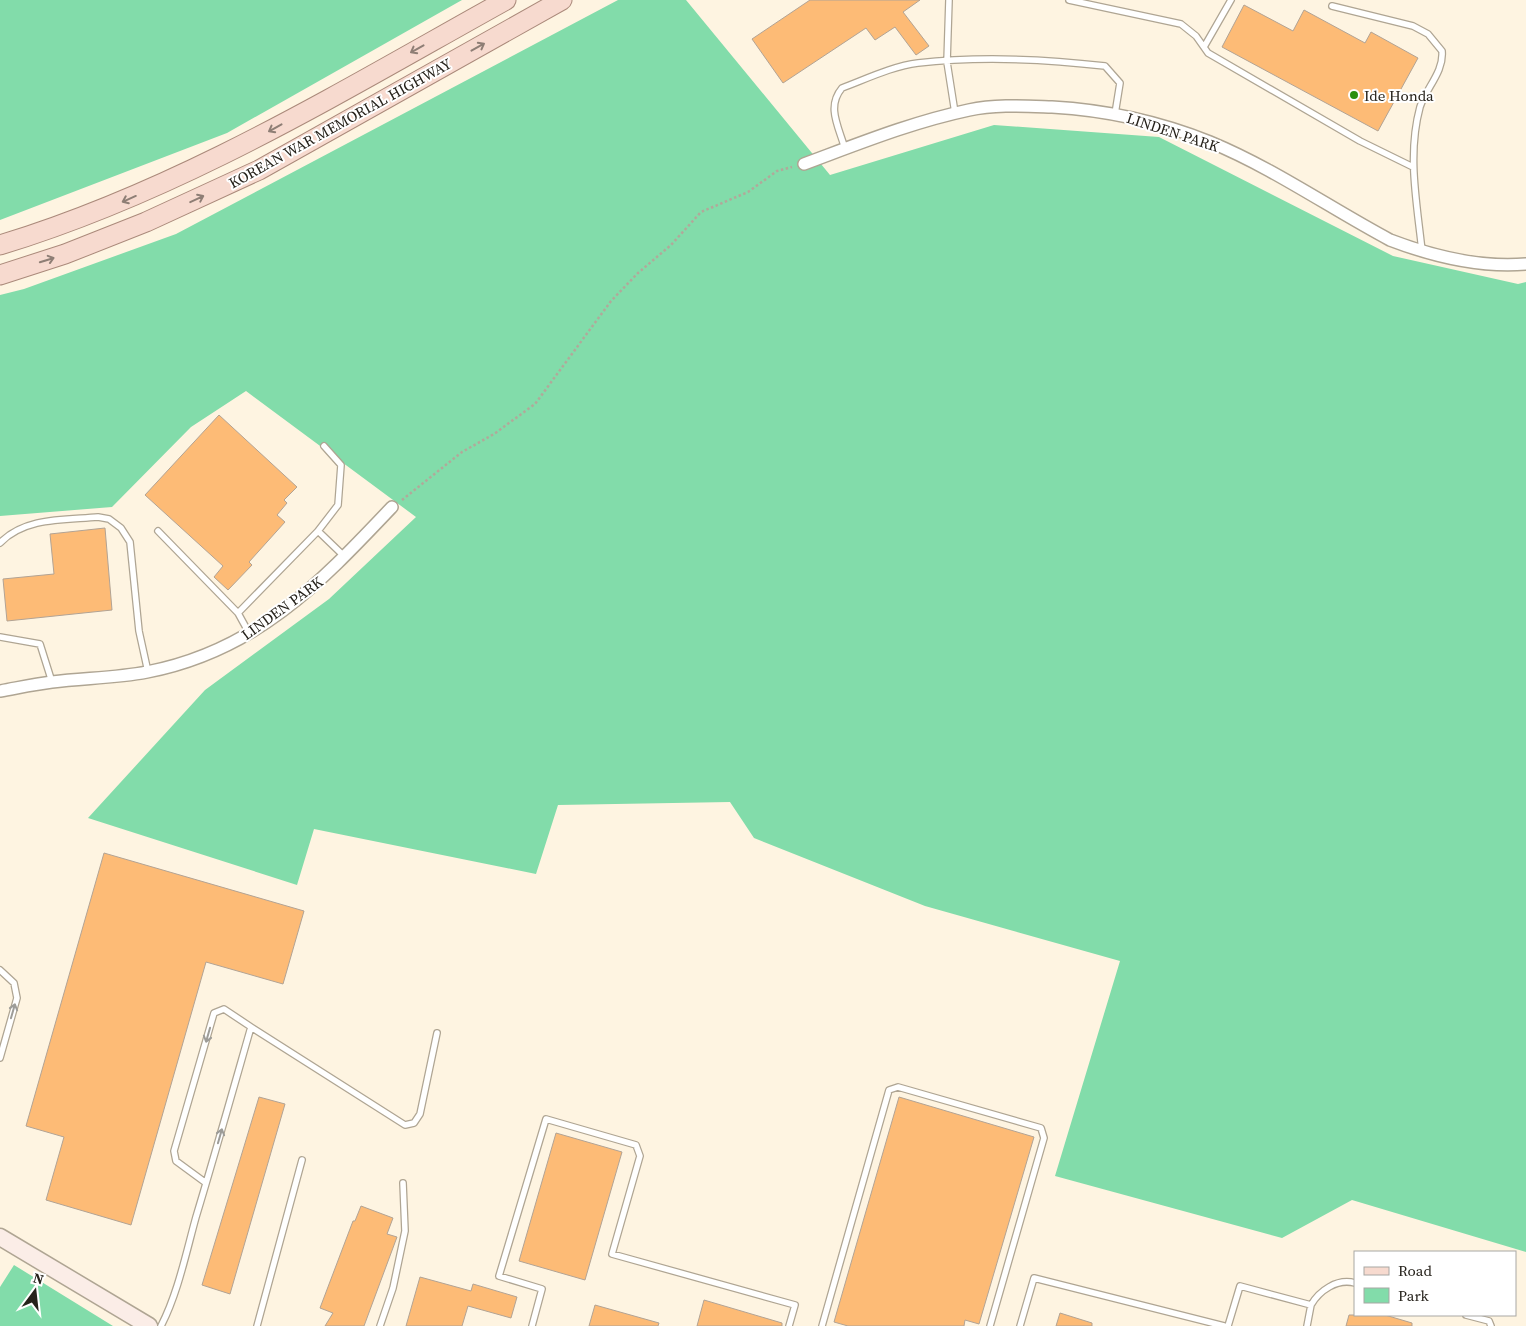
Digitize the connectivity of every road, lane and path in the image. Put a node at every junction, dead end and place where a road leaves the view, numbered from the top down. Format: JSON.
{"nodes":[{"id":1,"x":506,"y":0,"type":"edge"},
{"id":2,"x":562,"y":0,"type":"edge"},
{"id":3,"x":950,"y":0,"type":"edge"},
{"id":4,"x":1069,"y":0,"type":"edge"},
{"id":5,"x":1232,"y":0,"type":"edge"},
{"id":6,"x":1332,"y":6,"type":"dead end"},
{"id":7,"x":1204,"y":47,"type":"junction"},
{"id":8,"x":947,"y":62,"type":"junction"},
{"id":9,"x":955,"y":114,"type":"junction"},
{"id":10,"x":1115,"y":114,"type":"junction"},
{"id":11,"x":845,"y":149,"type":"junction"},
{"id":12,"x":804,"y":164,"type":"joint"},
{"id":13,"x":1413,"y":167,"type":"junction"},
{"id":14,"x":0,"y":245,"type":"edge"},
{"id":15,"x":1422,"y":251,"type":"junction"},
{"id":16,"x":1526,"y":264,"type":"edge"},
{"id":17,"x":0,"y":274,"type":"edge"},
{"id":18,"x":324,"y":446,"type":"dead end"},
{"id":19,"x":392,"y":508,"type":"joint"},
{"id":20,"x":318,"y":530,"type":"junction"},
{"id":21,"x":158,"y":531,"type":"dead end"},
{"id":22,"x":0,"y":542,"type":"edge"},
{"id":23,"x":345,"y":557,"type":"junction"},
{"id":24,"x":238,"y":613,"type":"junction"},
{"id":25,"x":250,"y":634,"type":"junction"},
{"id":26,"x":0,"y":637,"type":"edge"},
{"id":27,"x":148,"y":672,"type":"junction"},
{"id":28,"x":52,"y":682,"type":"junction"},
{"id":29,"x":0,"y":691,"type":"edge"},
{"id":30,"x":0,"y":970,"type":"edge"},
{"id":31,"x":251,"y":1027,"type":"junction"},
{"id":32,"x":436,"y":1033,"type":"dead end"},
{"id":33,"x":0,"y":1058,"type":"edge"},
{"id":34,"x":302,"y":1160,"type":"dead end"},
{"id":35,"x":206,"y":1183,"type":"junction"},
{"id":36,"x":402,"y":1183,"type":"dead end"},
{"id":37,"x":0,"y":1237,"type":"edge"},
{"id":38,"x":1354,"y":1283,"type":"edge"},
{"id":39,"x":1311,"y":1305,"type":"junction"},
{"id":40,"x":1470,"y":1316,"type":"edge"},
{"id":41,"x":148,"y":1326,"type":"edge"},
{"id":42,"x":161,"y":1326,"type":"edge"},
{"id":43,"x":257,"y":1326,"type":"edge"},
{"id":44,"x":380,"y":1326,"type":"edge"},
{"id":45,"x":532,"y":1326,"type":"edge"},
{"id":46,"x":789,"y":1326,"type":"edge"},
{"id":47,"x":822,"y":1326,"type":"edge"},
{"id":48,"x":990,"y":1326,"type":"edge"},
{"id":49,"x":1020,"y":1326,"type":"edge"},
{"id":50,"x":1226,"y":1326,"type":"edge"},
{"id":51,"x":1307,"y":1326,"type":"edge"},
{"id":52,"x":1490,"y":1326,"type":"edge"}],
"edges":[{"from":1,"to":14,"type":"main road","name":"KOREAN WAR MEMORIAL HIGHWAY","one_way":true},
{"from":17,"to":2,"type":"main road","name":"KOREAN WAR MEMORIAL HIGHWAY","one_way":true},
{"from":3,"to":8,"type":"lane"},
{"from":4,"to":7,"type":"lane"},
{"from":5,"to":7,"type":"lane"},
{"from":6,"to":13,"type":"lane"},
{"from":7,"to":13,"type":"lane"},
{"from":8,"to":9,"type":"lane"},
{"from":8,"to":10,"type":"lane"},
{"from":8,"to":11,"type":"lane"},
{"from":9,"to":10,"type":"street","name":"LINDEN PARK"},
{"from":9,"to":11,"type":"street","name":"LINDEN PARK"},
{"from":10,"to":15,"type":"street","name":"LINDEN PARK"},
{"from":11,"to":12,"type":"street","name":"LINDEN PARK"},
{"from":12,"to":19,"type":"path"},
{"from":13,"to":15,"type":"lane"},
{"from":15,"to":16,"type":"street","name":"LINDEN PARK"},
{"from":18,"to":20,"type":"lane"},
{"from":19,"to":23,"type":"street","name":"LINDEN PARK"},
{"from":20,"to":23,"type":"lane"},
{"from":20,"to":24,"type":"lane"},
{"from":21,"to":24,"type":"lane"},
{"from":22,"to":27,"type":"lane"},
{"from":23,"to":25,"type":"street","name":"LINDEN PARK"},
{"from":24,"to":25,"type":"lane"},
{"from":25,"to":27,"type":"street","name":"LINDEN PARK"},
{"from":26,"to":28,"type":"lane"},
{"from":27,"to":28,"type":"street","name":"LINDEN PARK"},
{"from":28,"to":29,"type":"street","name":"LINDEN PARK"},
{"from":33,"to":30,"type":"lane","one_way":true},
{"from":31,"to":32,"type":"lane"},
{"from":35,"to":31,"type":"lane","one_way":true},
{"from":31,"to":35,"type":"lane","one_way":true},
{"from":34,"to":43,"type":"lane"},
{"from":35,"to":42,"type":"lane"},
{"from":36,"to":44,"type":"lane"},
{"from":37,"to":41,"type":"main road"},
{"from":38,"to":39,"type":"lane"},
{"from":39,"to":50,"type":"lane"},
{"from":39,"to":51,"type":"lane"},
{"from":40,"to":52,"type":"lane"},
{"from":45,"to":46,"type":"lane"},
{"from":47,"to":48,"type":"lane"},
{"from":49,"to":50,"type":"lane"}]}
